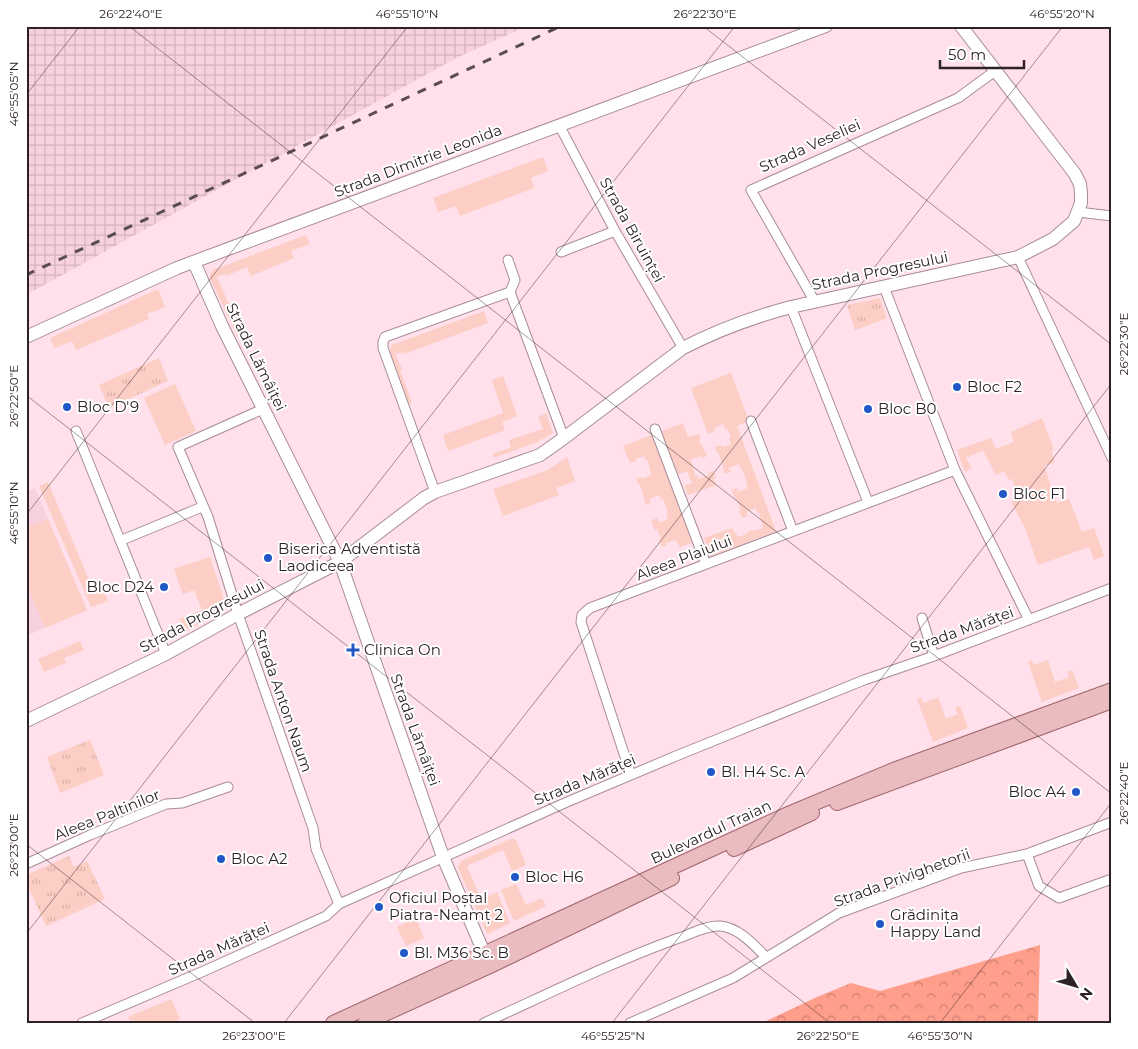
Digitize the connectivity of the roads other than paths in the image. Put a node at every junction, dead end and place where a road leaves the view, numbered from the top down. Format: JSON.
{"nodes":[{"id":1,"x":826,"y":26,"type":"edge"},
{"id":2,"x":960,"y":26,"type":"edge"},
{"id":3,"x":995,"y":71,"type":"junction"},
{"id":4,"x":559,"y":125,"type":"junction"},
{"id":5,"x":1078,"y":212,"type":"junction"},
{"id":6,"x":1112,"y":216,"type":"edge"},
{"id":7,"x":615,"y":231,"type":"junction"},
{"id":8,"x":561,"y":252,"type":"dead end"},
{"id":9,"x":1018,"y":257,"type":"junction"},
{"id":10,"x":508,"y":260,"type":"dead end"},
{"id":11,"x":194,"y":262,"type":"junction"},
{"id":12,"x":884,"y":287,"type":"junction"},
{"id":13,"x":510,"y":292,"type":"junction"},
{"id":14,"x":815,"y":302,"type":"junction"},
{"id":15,"x":790,"y":307,"type":"junction"},
{"id":16,"x":26,"y":337,"type":"edge"},
{"id":17,"x":683,"y":348,"type":"junction"},
{"id":18,"x":263,"y":409,"type":"junction"},
{"id":19,"x":751,"y":421,"type":"dead end"},
{"id":20,"x":655,"y":430,"type":"dead end"},
{"id":21,"x":76,"y":431,"type":"dead end"},
{"id":22,"x":564,"y":438,"type":"junction"},
{"id":23,"x":1112,"y":458,"type":"edge"},
{"id":24,"x":955,"y":470,"type":"junction"},
{"id":25,"x":435,"y":492,"type":"junction"},
{"id":26,"x":868,"y":502,"type":"junction"},
{"id":27,"x":202,"y":507,"type":"junction"},
{"id":28,"x":793,"y":531,"type":"junction"},
{"id":29,"x":122,"y":540,"type":"junction"},
{"id":30,"x":340,"y":562,"type":"junction"},
{"id":31,"x":706,"y":564,"type":"junction"},
{"id":32,"x":1112,"y":588,"type":"edge"},
{"id":33,"x":238,"y":614,"type":"junction"},
{"id":34,"x":922,"y":618,"type":"dead end"},
{"id":35,"x":1029,"y":620,"type":"junction"},
{"id":36,"x":166,"y":654,"type":"junction"},
{"id":37,"x":934,"y":656,"type":"junction"},
{"id":38,"x":1112,"y":690,"type":"edge"},
{"id":39,"x":1112,"y":701,"type":"edge"},
{"id":40,"x":26,"y":721,"type":"edge"},
{"id":41,"x":631,"y":775,"type":"junction"},
{"id":42,"x":228,"y":787,"type":"dead end"},
{"id":43,"x":1112,"y":822,"type":"edge"},
{"id":44,"x":1027,"y":854,"type":"junction"},
{"id":45,"x":443,"y":857,"type":"junction"},
{"id":46,"x":26,"y":864,"type":"edge"},
{"id":47,"x":1109,"y":880,"type":"dead end"},
{"id":48,"x":338,"y":904,"type":"junction"},
{"id":49,"x":766,"y":957,"type":"junction"},
{"id":50,"x":487,"y":960,"type":"junction"},
{"id":51,"x":82,"y":1023,"type":"edge"},
{"id":52,"x":333,"y":1023,"type":"edge"},
{"id":53,"x":365,"y":1023,"type":"edge"},
{"id":54,"x":484,"y":1023,"type":"edge"},
{"id":55,"x":630,"y":1023,"type":"edge"}],
"edges":[{"from":1,"to":4,"type":"street","name":"Strada Dimitrie Leonida"},
{"from":2,"to":3,"type":"street"},
{"from":3,"to":5,"type":"street"},
{"from":3,"to":14,"type":"street","name":"Strada Veseliei"},
{"from":4,"to":7,"type":"street","name":"Strada Biruinței"},
{"from":4,"to":11,"type":"street","name":"Strada Dimitrie Leonida"},
{"from":5,"to":6,"type":"street"},
{"from":5,"to":9,"type":"street"},
{"from":7,"to":8,"type":"street"},
{"from":7,"to":17,"type":"street","name":"Strada Biruinței"},
{"from":9,"to":12,"type":"street","name":"Strada Progresului"},
{"from":9,"to":23,"type":"street"},
{"from":10,"to":13,"type":"street"},
{"from":11,"to":16,"type":"street","name":"Strada Dimitrie Leonida"},
{"from":11,"to":18,"type":"street","name":"Strada Lămâiței"},
{"from":12,"to":14,"type":"street","name":"Strada Progresului"},
{"from":12,"to":24,"type":"street"},
{"from":13,"to":22,"type":"street"},
{"from":13,"to":25,"type":"street"},
{"from":14,"to":15,"type":"street","name":"Strada Progresului"},
{"from":15,"to":17,"type":"street","name":"Strada Progresului"},
{"from":15,"to":26,"type":"street"},
{"from":17,"to":22,"type":"street","name":"Strada Progresului"},
{"from":18,"to":27,"type":"street","name":"Strada Anton Naum"},
{"from":18,"to":30,"type":"street","name":"Strada Lămâiței"},
{"from":19,"to":28,"type":"street"},
{"from":20,"to":31,"type":"street"},
{"from":21,"to":29,"type":"street"},
{"from":22,"to":25,"type":"street","name":"Strada Progresului"},
{"from":24,"to":26,"type":"street","name":"Aleea Plaiului"},
{"from":24,"to":35,"type":"street"},
{"from":25,"to":30,"type":"street","name":"Strada Progresului"},
{"from":26,"to":28,"type":"street","name":"Aleea Plaiului"},
{"from":27,"to":29,"type":"street"},
{"from":27,"to":33,"type":"street","name":"Strada Anton Naum"},
{"from":28,"to":31,"type":"street","name":"Aleea Plaiului"},
{"from":29,"to":36,"type":"street"},
{"from":30,"to":33,"type":"street","name":"Strada Progresului"},
{"from":30,"to":45,"type":"street","name":"Strada Lămâiței"},
{"from":31,"to":41,"type":"street","name":"Aleea Plaiului"},
{"from":32,"to":35,"type":"street","name":"Strada Mărăței"},
{"from":33,"to":36,"type":"street","name":"Strada Progresului"},
{"from":33,"to":48,"type":"street","name":"Strada Anton Naum"},
{"from":34,"to":37,"type":"street"},
{"from":35,"to":37,"type":"street","name":"Strada Mărăței"},
{"from":36,"to":40,"type":"street","name":"Strada Progresului"},
{"from":37,"to":41,"type":"street","name":"Strada Mărăței"},
{"from":38,"to":50,"type":"main road","name":"Bulevardul Traian"},
{"from":39,"to":50,"type":"main road","name":"Bulevardul Traian"},
{"from":41,"to":45,"type":"street","name":"Strada Mărăței"},
{"from":42,"to":46,"type":"street","name":"Aleea Paltinilor"},
{"from":43,"to":44,"type":"street","name":"Strada Privighetorii"},
{"from":44,"to":47,"type":"street"},
{"from":44,"to":49,"type":"street","name":"Strada Privighetorii"},
{"from":45,"to":48,"type":"street","name":"Strada Mărăței"},
{"from":45,"to":50,"type":"street","name":"Strada Lămâiței"},
{"from":48,"to":51,"type":"street","name":"Strada Mărăței"},
{"from":49,"to":54,"type":"street"},
{"from":49,"to":55,"type":"street","name":"Strada Privighetorii"},
{"from":50,"to":52,"type":"main road","name":"Bulevardul Traian"},
{"from":50,"to":53,"type":"main road","name":"Bulevardul Traian"}]}
